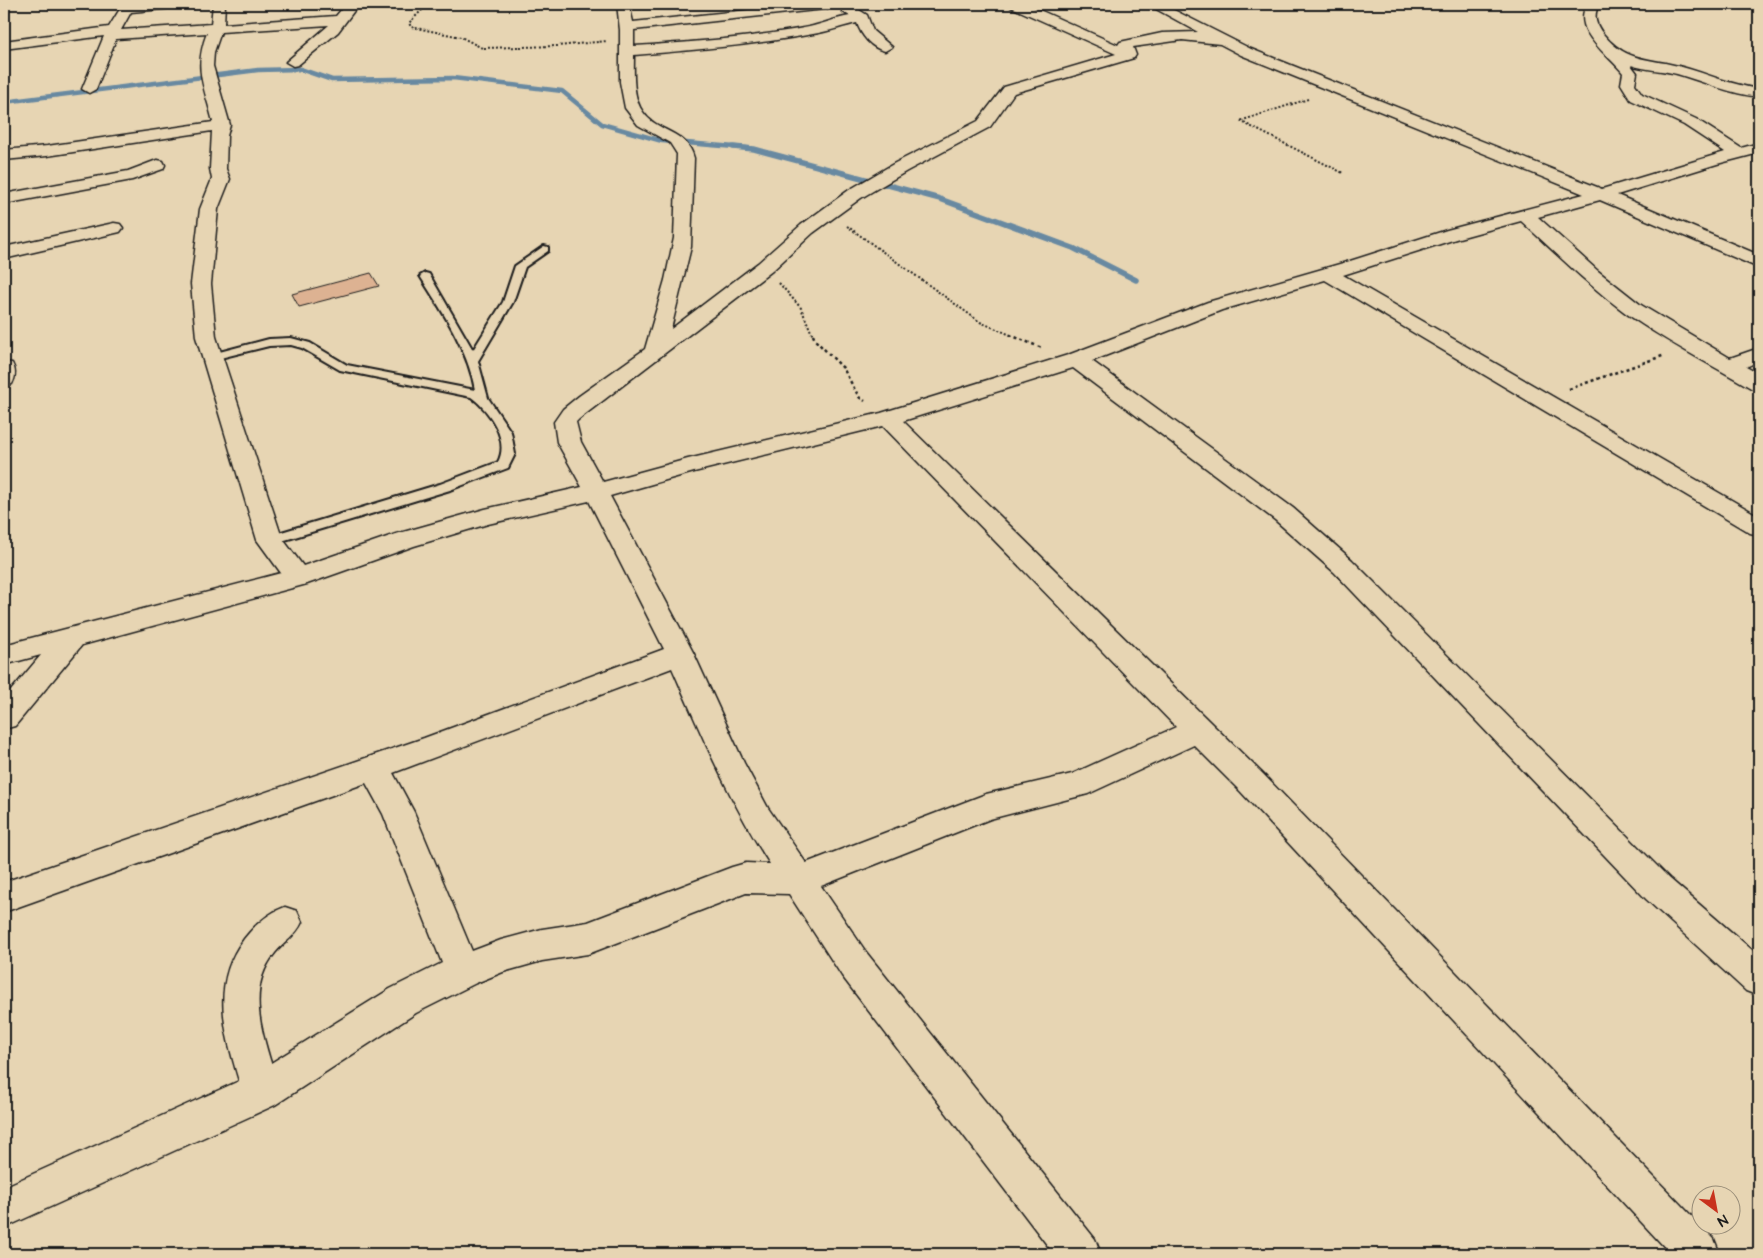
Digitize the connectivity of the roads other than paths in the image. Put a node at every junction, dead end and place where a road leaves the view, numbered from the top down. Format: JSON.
{"nodes":[{"id":1,"x":173,"y":4,"type":"edge"},
{"id":2,"x":219,"y":4,"type":"edge"},
{"id":3,"x":353,"y":4,"type":"edge"},
{"id":4,"x":623,"y":4,"type":"edge"},
{"id":5,"x":840,"y":4,"type":"edge"},
{"id":6,"x":1016,"y":4,"type":"edge"},
{"id":7,"x":1153,"y":4,"type":"edge"},
{"id":8,"x":1593,"y":4,"type":"edge"},
{"id":9,"x":127,"y":6,"type":"edge"},
{"id":10,"x":862,"y":18,"type":"junction"},
{"id":11,"x":340,"y":20,"type":"junction"},
{"id":12,"x":214,"y":29,"type":"junction"},
{"id":13,"x":113,"y":33,"type":"junction"},
{"id":14,"x":627,"y":39,"type":"junction"},
{"id":15,"x":1220,"y":40,"type":"junction"},
{"id":16,"x":4,"y":45,"type":"edge"},
{"id":17,"x":885,"y":47,"type":"dead end"},
{"id":18,"x":1611,"y":52,"type":"junction"},
{"id":19,"x":1129,"y":55,"type":"junction"},
{"id":20,"x":293,"y":62,"type":"dead end"},
{"id":21,"x":89,"y":88,"type":"dead end"},
{"id":22,"x":1759,"y":93,"type":"edge"},
{"id":23,"x":222,"y":125,"type":"junction"},
{"id":24,"x":1759,"y":148,"type":"edge"},
{"id":25,"x":1738,"y":153,"type":"junction"},
{"id":26,"x":4,"y":156,"type":"edge"},
{"id":27,"x":157,"y":165,"type":"dead end"},
{"id":28,"x":1602,"y":194,"type":"junction"},
{"id":29,"x":4,"y":199,"type":"edge"},
{"id":30,"x":1524,"y":214,"type":"junction"},
{"id":31,"x":114,"y":228,"type":"dead end"},
{"id":32,"x":544,"y":249,"type":"dead end"},
{"id":33,"x":4,"y":253,"type":"edge"},
{"id":34,"x":1759,"y":262,"type":"edge"},
{"id":35,"x":1326,"y":273,"type":"junction"},
{"id":36,"x":425,"y":276,"type":"dead end"},
{"id":37,"x":655,"y":352,"type":"junction"},
{"id":38,"x":1759,"y":354,"type":"edge"},
{"id":39,"x":212,"y":357,"type":"junction"},
{"id":40,"x":1076,"y":360,"type":"junction"},
{"id":41,"x":472,"y":362,"type":"junction"},
{"id":42,"x":1729,"y":366,"type":"junction"},
{"id":43,"x":1759,"y":383,"type":"edge"},
{"id":44,"x":482,"y":398,"type":"junction"},
{"id":45,"x":888,"y":418,"type":"junction"},
{"id":46,"x":596,"y":492,"type":"junction"},
{"id":47,"x":1759,"y":527,"type":"edge"},
{"id":48,"x":270,"y":540,"type":"junction"},
{"id":49,"x":298,"y":578,"type":"junction"},
{"id":50,"x":72,"y":638,"type":"junction"},
{"id":51,"x":680,"y":654,"type":"junction"},
{"id":52,"x":4,"y":655,"type":"edge"},
{"id":53,"x":4,"y":719,"type":"edge"},
{"id":54,"x":1197,"y":730,"type":"junction"},
{"id":55,"x":374,"y":768,"type":"junction"},
{"id":56,"x":799,"y":880,"type":"junction"},
{"id":57,"x":4,"y":897,"type":"edge"},
{"id":58,"x":285,"y":922,"type":"dead end"},
{"id":59,"x":463,"y":971,"type":"junction"},
{"id":60,"x":1759,"y":979,"type":"edge"},
{"id":61,"x":261,"y":1091,"type":"junction"},
{"id":62,"x":4,"y":1208,"type":"edge"},
{"id":63,"x":1080,"y":1254,"type":"edge"},
{"id":64,"x":1699,"y":1254,"type":"edge"}],
"edges":[{"from":1,"to":9,"type":"street"},
{"from":2,"to":12,"type":"street"},
{"from":3,"to":11,"type":"street"},
{"from":4,"to":14,"type":"street"},
{"from":5,"to":10,"type":"street"},
{"from":5,"to":14,"type":"street"},
{"from":6,"to":19,"type":"street"},
{"from":7,"to":15,"type":"street"},
{"from":8,"to":18,"type":"street"},
{"from":9,"to":13,"type":"street"},
{"from":10,"to":14,"type":"street"},
{"from":10,"to":17,"type":"street"},
{"from":11,"to":12,"type":"street"},
{"from":11,"to":20,"type":"street"},
{"from":12,"to":13,"type":"street"},
{"from":12,"to":23,"type":"street"},
{"from":13,"to":16,"type":"street"},
{"from":13,"to":21,"type":"street"},
{"from":14,"to":37,"type":"street"},
{"from":15,"to":19,"type":"street"},
{"from":15,"to":28,"type":"street"},
{"from":18,"to":22,"type":"street"},
{"from":18,"to":25,"type":"street"},
{"from":19,"to":37,"type":"street"},
{"from":23,"to":26,"type":"street"},
{"from":23,"to":39,"type":"street"},
{"from":24,"to":25,"type":"street"},
{"from":25,"to":28,"type":"street"},
{"from":27,"to":29,"type":"street"},
{"from":28,"to":30,"type":"street"},
{"from":28,"to":34,"type":"street"},
{"from":30,"to":35,"type":"street"},
{"from":30,"to":42,"type":"street"},
{"from":31,"to":33,"type":"street"},
{"from":32,"to":41,"type":"lane"},
{"from":35,"to":40,"type":"street"},
{"from":35,"to":47,"type":"street"},
{"from":36,"to":41,"type":"lane"},
{"from":37,"to":46,"type":"street"},
{"from":38,"to":42,"type":"street"},
{"from":39,"to":44,"type":"lane"},
{"from":39,"to":48,"type":"street"},
{"from":40,"to":45,"type":"street"},
{"from":40,"to":60,"type":"street"},
{"from":41,"to":44,"type":"lane"},
{"from":42,"to":43,"type":"street"},
{"from":44,"to":48,"type":"lane"},
{"from":45,"to":46,"type":"street"},
{"from":45,"to":54,"type":"street"},
{"from":46,"to":49,"type":"street"},
{"from":46,"to":51,"type":"street"},
{"from":48,"to":49,"type":"street"},
{"from":49,"to":50,"type":"street"},
{"from":50,"to":52,"type":"street"},
{"from":50,"to":53,"type":"street"},
{"from":51,"to":55,"type":"street"},
{"from":51,"to":56,"type":"street"},
{"from":54,"to":56,"type":"street"},
{"from":54,"to":64,"type":"street"},
{"from":55,"to":57,"type":"street"},
{"from":55,"to":59,"type":"street"},
{"from":56,"to":59,"type":"street"},
{"from":56,"to":63,"type":"street"},
{"from":58,"to":61,"type":"street"},
{"from":59,"to":61,"type":"street"},
{"from":61,"to":62,"type":"street"}]}
